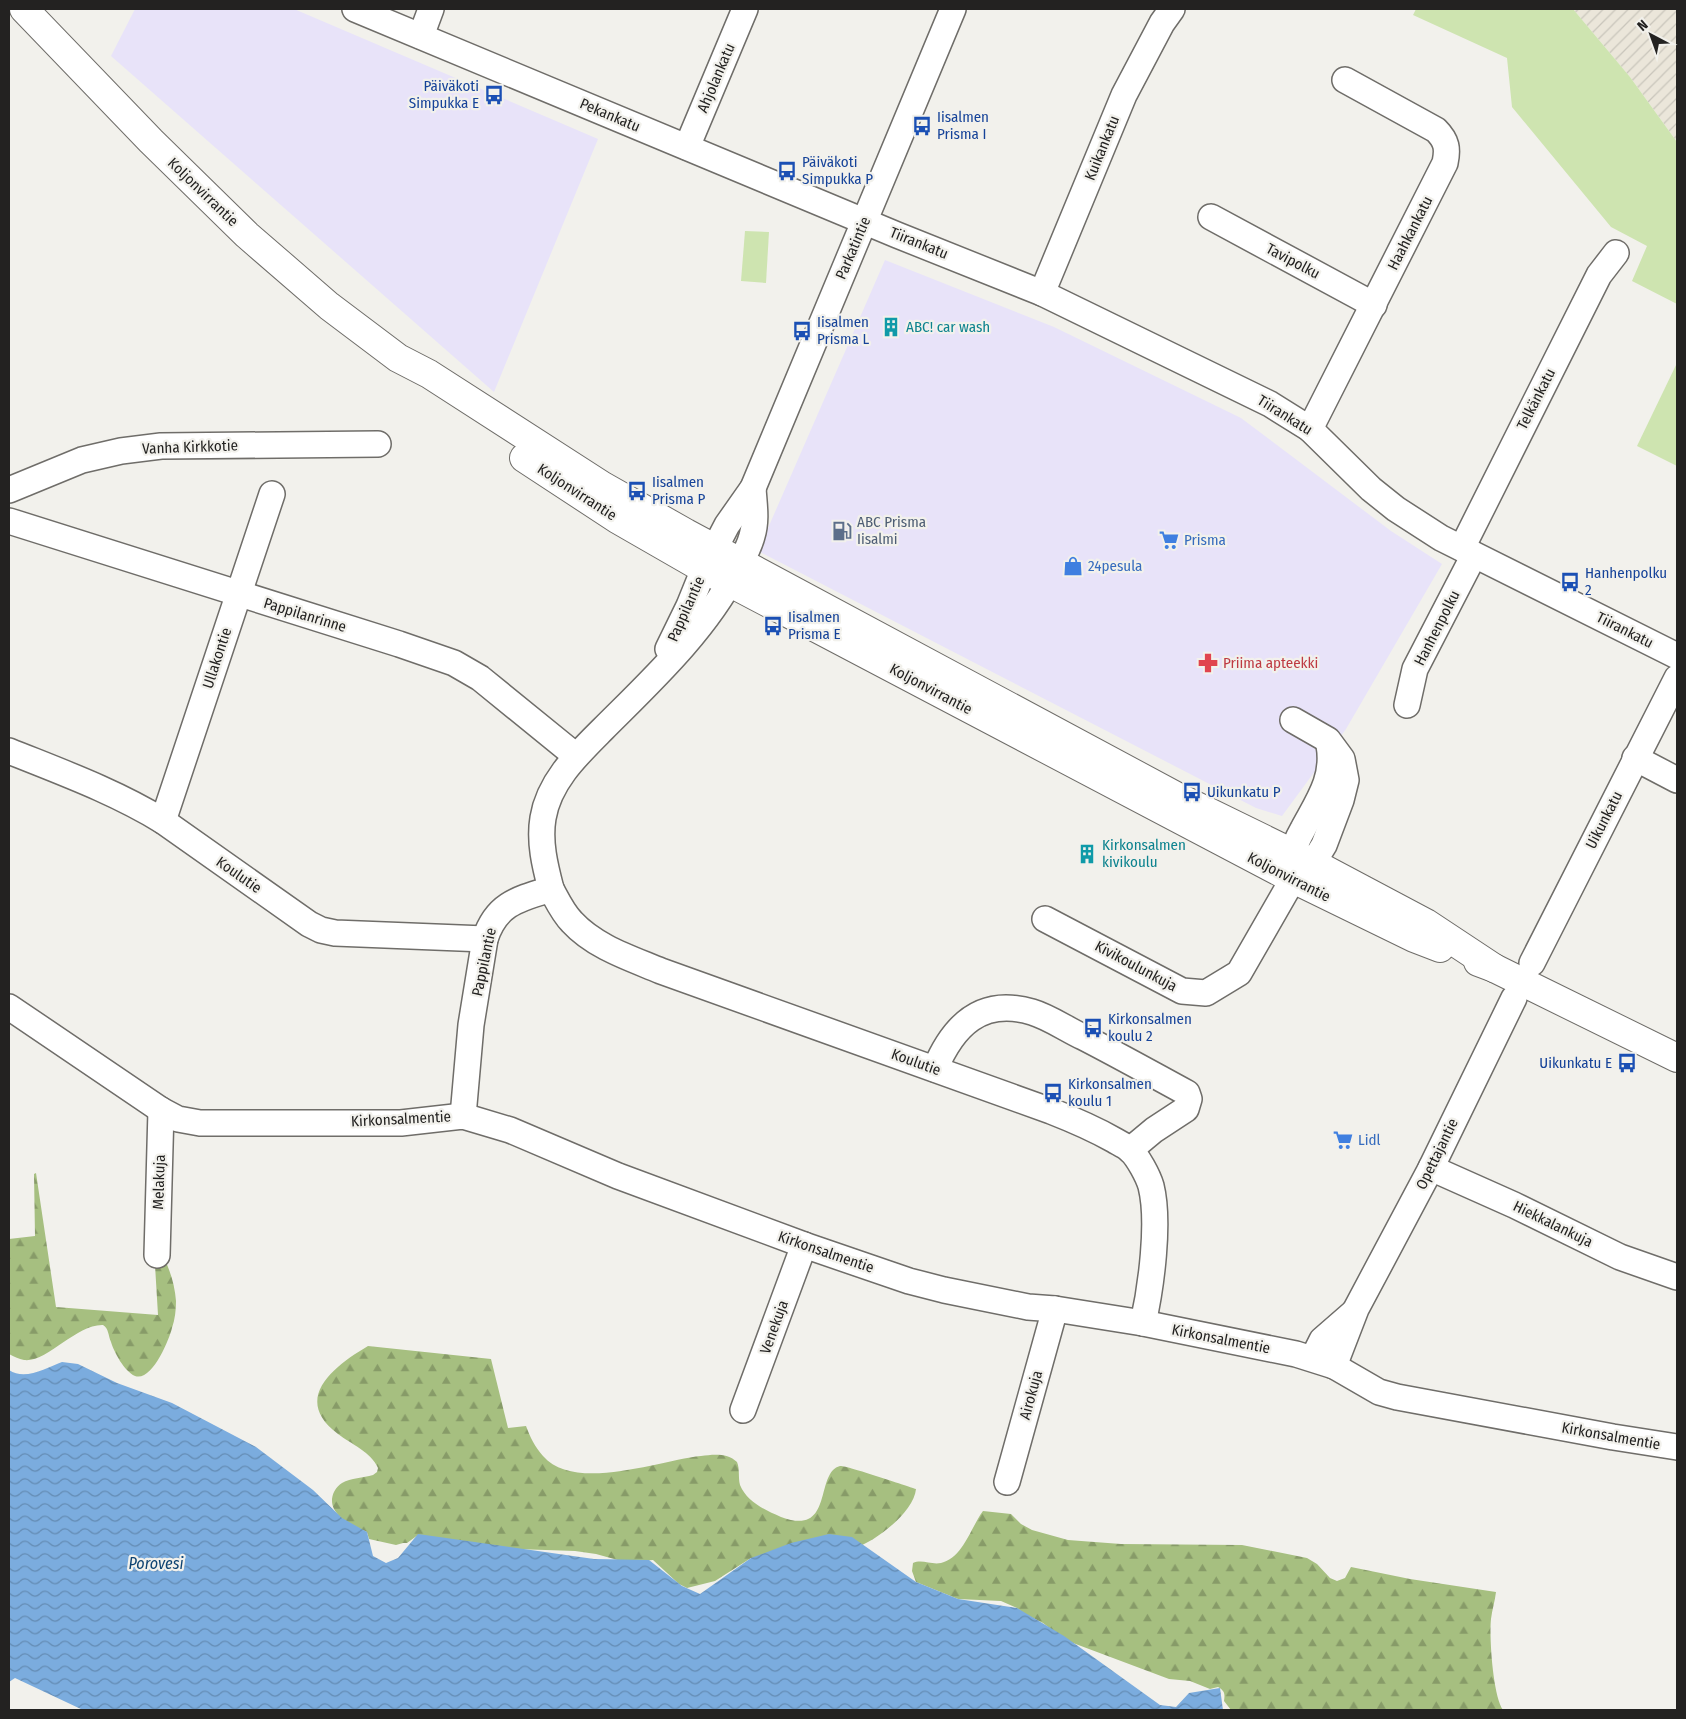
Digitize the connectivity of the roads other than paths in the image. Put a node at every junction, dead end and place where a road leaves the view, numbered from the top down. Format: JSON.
{"nodes":[{"id":1,"x":24,"y":9,"type":"edge"},
{"id":2,"x":355,"y":9,"type":"edge"},
{"id":3,"x":431,"y":9,"type":"edge"},
{"id":4,"x":745,"y":9,"type":"edge"},
{"id":5,"x":953,"y":9,"type":"edge"},
{"id":6,"x":1172,"y":9,"type":"edge"},
{"id":7,"x":421,"y":36,"type":"junction"},
{"id":8,"x":1346,"y":80,"type":"dead end"},
{"id":9,"x":687,"y":147,"type":"junction"},
{"id":10,"x":1211,"y":217,"type":"dead end"},
{"id":11,"x":865,"y":221,"type":"junction"},
{"id":12,"x":1616,"y":253,"type":"dead end"},
{"id":13,"x":1042,"y":293,"type":"junction"},
{"id":14,"x":1374,"y":305,"type":"junction"},
{"id":15,"x":1310,"y":429,"type":"junction"},
{"id":16,"x":378,"y":444,"type":"dead end"},
{"id":17,"x":753,"y":488,"type":"junction"},
{"id":18,"x":9,"y":490,"type":"edge"},
{"id":19,"x":272,"y":494,"type":"dead end"},
{"id":20,"x":9,"y":520,"type":"edge"},
{"id":21,"x":1468,"y":552,"type":"junction"},
{"id":22,"x":709,"y":559,"type":"junction"},
{"id":23,"x":735,"y":572,"type":"junction"},
{"id":24,"x":238,"y":594,"type":"junction"},
{"id":25,"x":1677,"y":656,"type":"edge"},
{"id":26,"x":655,"y":676,"type":"junction"},
{"id":27,"x":1677,"y":678,"type":"edge"},
{"id":28,"x":1407,"y":704,"type":"dead end"},
{"id":29,"x":1293,"y":720,"type":"dead end"},
{"id":30,"x":9,"y":751,"type":"edge"},
{"id":31,"x":576,"y":756,"type":"junction"},
{"id":32,"x":1635,"y":758,"type":"junction"},
{"id":33,"x":1677,"y":780,"type":"edge"},
{"id":34,"x":163,"y":821,"type":"junction"},
{"id":35,"x":1299,"y":866,"type":"junction"},
{"id":36,"x":551,"y":889,"type":"junction"},
{"id":37,"x":1045,"y":918,"type":"dead end"},
{"id":38,"x":485,"y":939,"type":"junction"},
{"id":39,"x":1532,"y":963,"type":"dead end"},
{"id":40,"x":1514,"y":998,"type":"dead end"},
{"id":41,"x":9,"y":1007,"type":"edge"},
{"id":42,"x":1677,"y":1058,"type":"edge"},
{"id":43,"x":935,"y":1069,"type":"junction"},
{"id":44,"x":161,"y":1110,"type":"junction"},
{"id":45,"x":463,"y":1116,"type":"junction"},
{"id":46,"x":1130,"y":1150,"type":"junction"},
{"id":47,"x":1431,"y":1168,"type":"junction"},
{"id":48,"x":804,"y":1245,"type":"junction"},
{"id":49,"x":157,"y":1255,"type":"dead end"},
{"id":50,"x":1677,"y":1277,"type":"edge"},
{"id":51,"x":1055,"y":1309,"type":"junction"},
{"id":52,"x":1143,"y":1323,"type":"junction"},
{"id":53,"x":1324,"y":1362,"type":"junction"},
{"id":54,"x":743,"y":1410,"type":"dead end"},
{"id":55,"x":1677,"y":1447,"type":"edge"},
{"id":56,"x":1007,"y":1482,"type":"dead end"}],
"edges":[{"from":1,"to":22,"type":"main road","name":"Koljonvirrantie"},
{"from":2,"to":7,"type":"street","name":"Pekankatu"},
{"from":3,"to":7,"type":"street"},
{"from":4,"to":9,"type":"street","name":"Ahjolankatu"},
{"from":5,"to":11,"type":"street","name":"Parkatintie"},
{"from":6,"to":13,"type":"street","name":"Kuikankatu"},
{"from":7,"to":9,"type":"street","name":"Pekankatu"},
{"from":8,"to":14,"type":"street","name":"Haahkankatu"},
{"from":9,"to":11,"type":"street","name":"Pekankatu"},
{"from":10,"to":14,"type":"street","name":"Tavipolku"},
{"from":11,"to":13,"type":"street","name":"Tiirankatu"},
{"from":11,"to":17,"type":"street","name":"Parkatintie"},
{"from":12,"to":21,"type":"street","name":"Telkänkatu"},
{"from":13,"to":15,"type":"street","name":"Tiirankatu"},
{"from":14,"to":15,"type":"street","name":"Haahkankatu"},
{"from":15,"to":21,"type":"street","name":"Tiirankatu"},
{"from":16,"to":18,"type":"street","name":"Vanha Kirkkotie"},
{"from":17,"to":22,"type":"street","name":"Parkatintie"},
{"from":17,"to":23,"type":"street","name":"Parkatintie"},
{"from":19,"to":24,"type":"street","name":"Ullakontie"},
{"from":20,"to":24,"type":"street","name":"Pappilanrinne"},
{"from":21,"to":25,"type":"street","name":"Tiirankatu"},
{"from":21,"to":28,"type":"street","name":"Hanhenpolku"},
{"from":22,"to":23,"type":"main road","name":"Koljonvirrantie"},
{"from":22,"to":26,"type":"street","name":"Pappilantie"},
{"from":23,"to":26,"type":"street","name":"Pappilantie"},
{"from":23,"to":35,"type":"main road","name":"Koljonvirrantie"},
{"from":24,"to":31,"type":"street","name":"Pappilanrinne"},
{"from":24,"to":34,"type":"street","name":"Ullakontie"},
{"from":26,"to":31,"type":"street","name":"Pappilantie"},
{"from":27,"to":32,"type":"street","name":"Uikunkatu"},
{"from":29,"to":35,"type":"street","name":"Kivikoulunkuja"},
{"from":30,"to":34,"type":"street","name":"Koulutie"},
{"from":31,"to":36,"type":"street","name":"Pappilantie"},
{"from":32,"to":33,"type":"street"},
{"from":32,"to":39,"type":"street","name":"Uikunkatu"},
{"from":34,"to":38,"type":"street","name":"Koulutie"},
{"from":35,"to":37,"type":"street","name":"Kivikoulunkuja"},
{"from":35,"to":42,"type":"main road","name":"Koljonvirrantie"},
{"from":36,"to":38,"type":"street","name":"Pappilantie"},
{"from":36,"to":43,"type":"street","name":"Koulutie"},
{"from":38,"to":45,"type":"street","name":"Pappilantie"},
{"from":40,"to":47,"type":"street","name":"Opettajantie"},
{"from":41,"to":44,"type":"street","name":"Kirkonsalmentie"},
{"from":43,"to":46,"type":"street","name":"Koulutie"},
{"from":43,"to":46,"type":"street"},
{"from":44,"to":45,"type":"street","name":"Kirkonsalmentie"},
{"from":44,"to":49,"type":"street","name":"Melakuja"},
{"from":45,"to":48,"type":"street","name":"Kirkonsalmentie"},
{"from":46,"to":52,"type":"street","name":"Koulutie"},
{"from":47,"to":50,"type":"street","name":"Hiekkalankuja"},
{"from":47,"to":53,"type":"street","name":"Opettajantie"},
{"from":48,"to":51,"type":"street","name":"Kirkonsalmentie"},
{"from":48,"to":54,"type":"street","name":"Venekuja"},
{"from":51,"to":52,"type":"street","name":"Kirkonsalmentie"},
{"from":51,"to":56,"type":"street","name":"Airokuja"},
{"from":52,"to":53,"type":"street","name":"Kirkonsalmentie"},
{"from":53,"to":55,"type":"street","name":"Kirkonsalmentie"}]}
